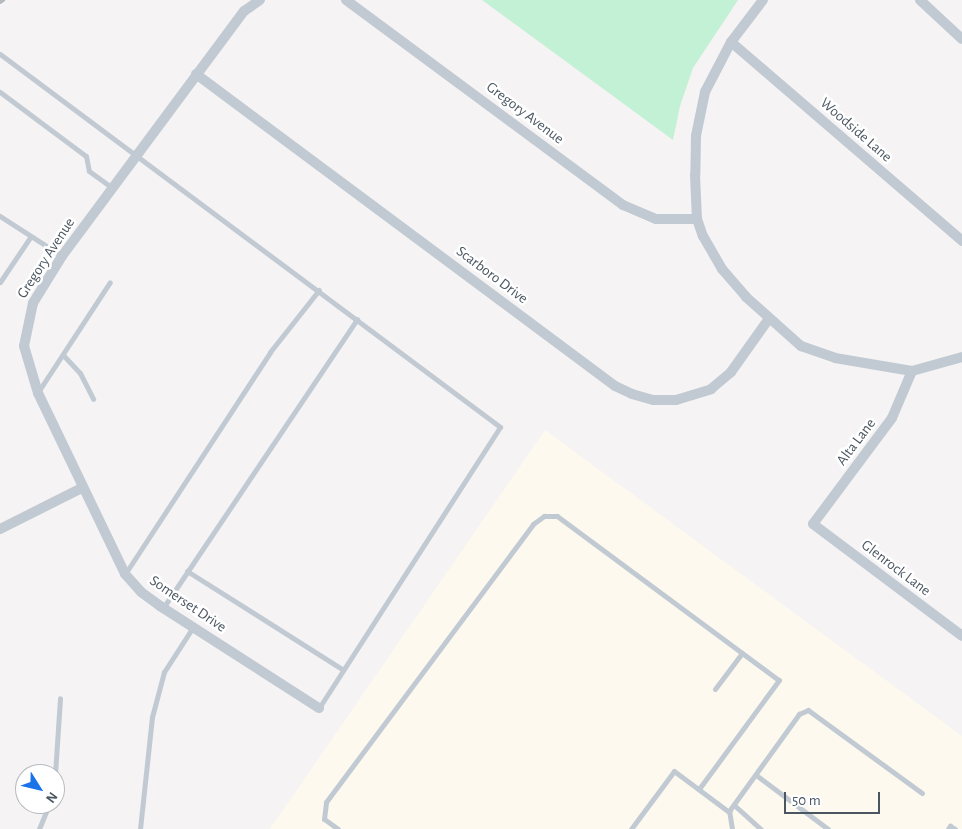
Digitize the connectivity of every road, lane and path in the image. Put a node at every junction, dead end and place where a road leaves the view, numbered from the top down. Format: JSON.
{"nodes":[{"id":1,"x":260,"y":0,"type":"edge"},
{"id":2,"x":346,"y":0,"type":"edge"},
{"id":3,"x":763,"y":0,"type":"edge"},
{"id":4,"x":920,"y":0,"type":"edge"},
{"id":5,"x":962,"y":39,"type":"edge"},
{"id":6,"x":731,"y":42,"type":"junction"},
{"id":7,"x":0,"y":54,"type":"edge"},
{"id":8,"x":196,"y":74,"type":"junction"},
{"id":9,"x":0,"y":92,"type":"edge"},
{"id":10,"x":136,"y":155,"type":"junction"},
{"id":11,"x":112,"y":188,"type":"junction"},
{"id":12,"x":0,"y":216,"type":"edge"},
{"id":13,"x":697,"y":220,"type":"junction"},
{"id":14,"x":31,"y":236,"type":"junction"},
{"id":15,"x":962,"y":241,"type":"edge"},
{"id":16,"x":62,"y":256,"type":"junction"},
{"id":17,"x":0,"y":282,"type":"edge"},
{"id":18,"x":110,"y":282,"type":"dead end"},
{"id":19,"x":319,"y":290,"type":"junction"},
{"id":20,"x":357,"y":319,"type":"junction"},
{"id":21,"x":768,"y":320,"type":"junction"},
{"id":22,"x":64,"y":356,"type":"junction"},
{"id":23,"x":962,"y":357,"type":"edge"},
{"id":24,"x":912,"y":371,"type":"junction"},
{"id":25,"x":38,"y":393,"type":"junction"},
{"id":26,"x":93,"y":399,"type":"dead end"},
{"id":27,"x":82,"y":488,"type":"junction"},
{"id":28,"x":813,"y":524,"type":"joint"},
{"id":29,"x":3,"y":525,"type":"edge"},
{"id":30,"x":187,"y":571,"type":"junction"},
{"id":31,"x":125,"y":574,"type":"junction"},
{"id":32,"x":163,"y":608,"type":"junction"},
{"id":33,"x":193,"y":627,"type":"junction"},
{"id":34,"x":962,"y":636,"type":"edge"},
{"id":35,"x":742,"y":653,"type":"junction"},
{"id":36,"x":342,"y":669,"type":"junction"},
{"id":37,"x":715,"y":689,"type":"dead end"},
{"id":38,"x":60,"y":698,"type":"dead end"},
{"id":39,"x":318,"y":708,"type":"joint"},
{"id":40,"x":56,"y":764,"type":"edge"},
{"id":41,"x":756,"y":775,"type":"junction"},
{"id":42,"x":699,"y":789,"type":"junction"},
{"id":43,"x":922,"y":792,"type":"dead end"},
{"id":44,"x":734,"y":805,"type":"junction"},
{"id":45,"x":729,"y":812,"type":"junction"},
{"id":46,"x":45,"y":814,"type":"edge"},
{"id":47,"x":39,"y":829,"type":"edge"},
{"id":48,"x":140,"y":829,"type":"edge"},
{"id":49,"x":338,"y":829,"type":"edge"},
{"id":50,"x":631,"y":829,"type":"edge"},
{"id":51,"x":732,"y":829,"type":"edge"},
{"id":52,"x":761,"y":829,"type":"edge"},
{"id":53,"x":828,"y":829,"type":"edge"},
{"id":54,"x":948,"y":829,"type":"edge"},
{"id":55,"x":955,"y":829,"type":"edge"}],
"edges":[{"from":1,"to":8,"type":"street","name":"Gregory Avenue"},
{"from":2,"to":13,"type":"street","name":"Gregory Avenue"},
{"from":3,"to":6,"type":"street"},
{"from":4,"to":5,"type":"street"},
{"from":6,"to":13,"type":"street"},
{"from":6,"to":15,"type":"street","name":"Woodside Lane"},
{"from":7,"to":10,"type":"lane"},
{"from":8,"to":10,"type":"street","name":"Gregory Avenue"},
{"from":8,"to":21,"type":"street","name":"Scarboro Drive"},
{"from":9,"to":11,"type":"lane"},
{"from":10,"to":11,"type":"street","name":"Gregory Avenue"},
{"from":10,"to":19,"type":"lane"},
{"from":11,"to":16,"type":"street","name":"Gregory Avenue"},
{"from":12,"to":14,"type":"lane"},
{"from":13,"to":21,"type":"street"},
{"from":14,"to":16,"type":"lane"},
{"from":14,"to":17,"type":"lane"},
{"from":16,"to":25,"type":"street","name":"Gregory Avenue"},
{"from":18,"to":22,"type":"lane"},
{"from":19,"to":20,"type":"lane"},
{"from":19,"to":31,"type":"lane"},
{"from":20,"to":30,"type":"lane"},
{"from":20,"to":36,"type":"lane"},
{"from":21,"to":24,"type":"street"},
{"from":22,"to":25,"type":"lane"},
{"from":22,"to":26,"type":"lane"},
{"from":23,"to":24,"type":"street"},
{"from":24,"to":28,"type":"street","name":"Alta Lane"},
{"from":25,"to":27,"type":"street","name":"Gregory Avenue"},
{"from":27,"to":29,"type":"street"},
{"from":27,"to":31,"type":"street","name":"Somerset Drive"},
{"from":28,"to":34,"type":"street","name":"Glenrock Lane"},
{"from":30,"to":32,"type":"lane"},
{"from":30,"to":36,"type":"lane"},
{"from":31,"to":32,"type":"street","name":"Somerset Drive"},
{"from":32,"to":33,"type":"street","name":"Somerset Drive"},
{"from":33,"to":39,"type":"street","name":"Somerset Drive"},
{"from":33,"to":48,"type":"lane"},
{"from":35,"to":37,"type":"lane"},
{"from":35,"to":42,"type":"lane"},
{"from":35,"to":49,"type":"lane"},
{"from":36,"to":39,"type":"lane"},
{"from":38,"to":40,"type":"lane"},
{"from":41,"to":43,"type":"lane"},
{"from":41,"to":44,"type":"lane"},
{"from":41,"to":53,"type":"lane"},
{"from":42,"to":45,"type":"lane"},
{"from":42,"to":50,"type":"lane"},
{"from":44,"to":45,"type":"lane"},
{"from":44,"to":52,"type":"lane"},
{"from":45,"to":51,"type":"lane"},
{"from":46,"to":47,"type":"lane"},
{"from":54,"to":55,"type":"lane"}]}
